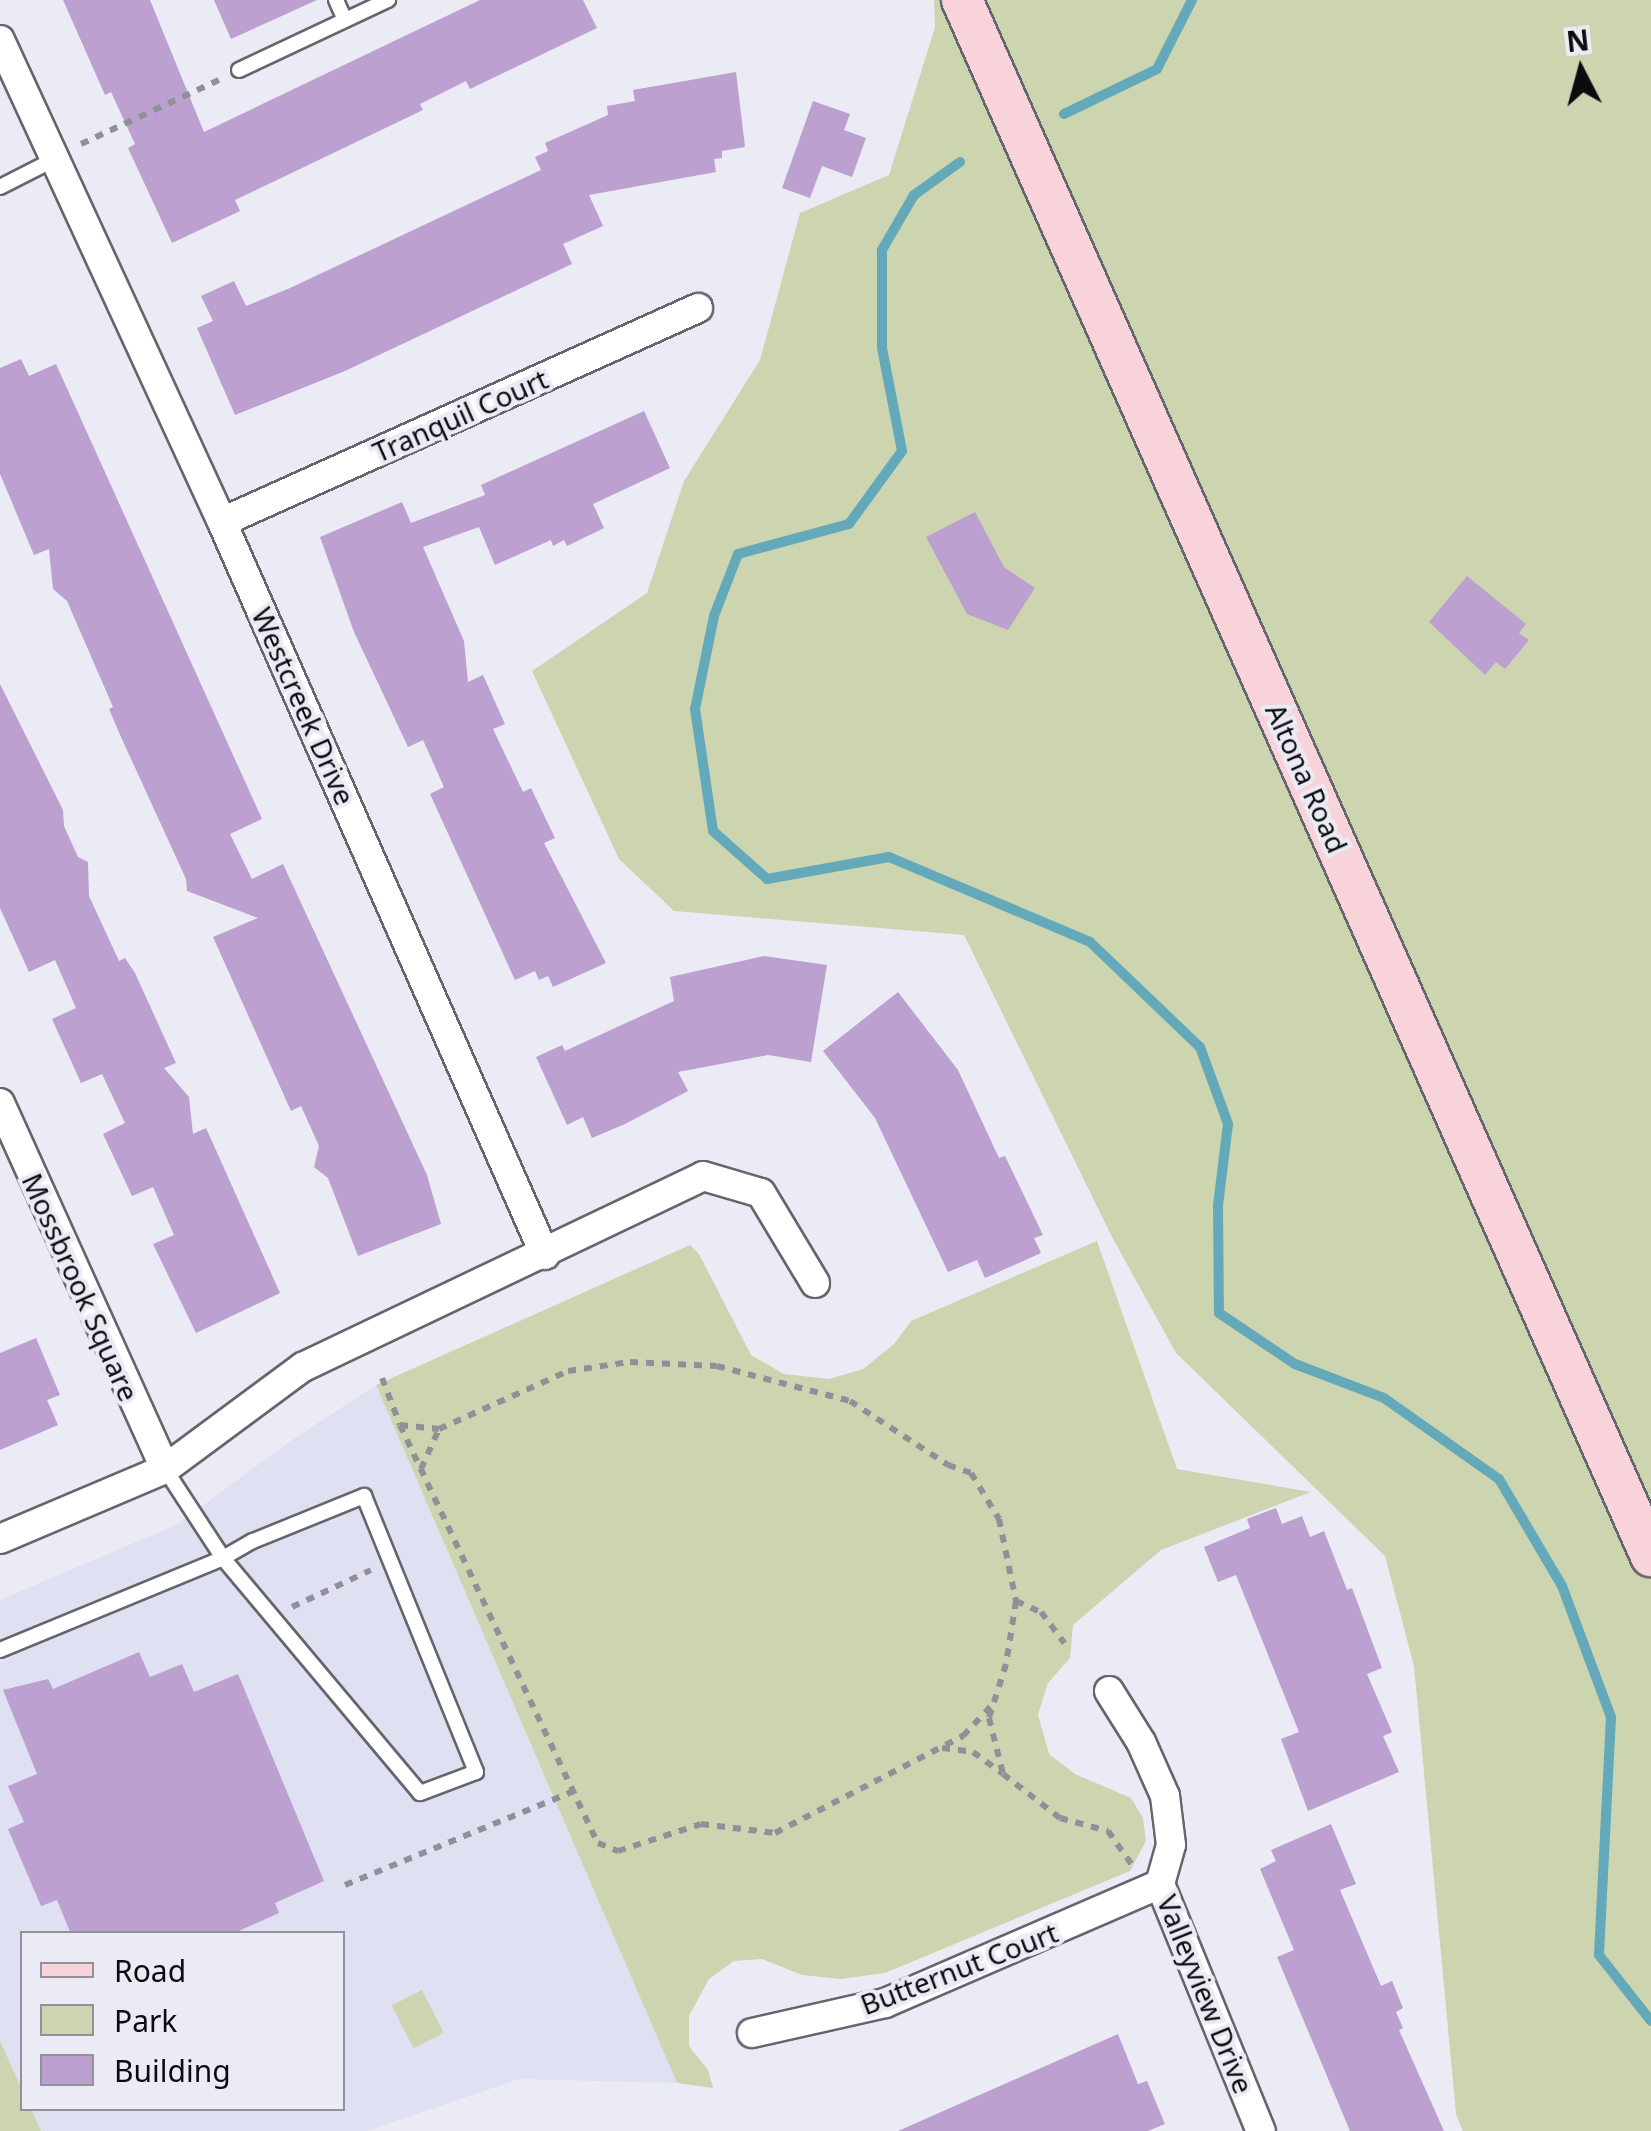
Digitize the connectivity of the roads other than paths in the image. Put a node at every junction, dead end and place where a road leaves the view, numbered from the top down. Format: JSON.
{"nodes":[{"id":1,"x":336,"y":0,"type":"edge"},
{"id":2,"x":388,"y":0,"type":"edge"},
{"id":3,"x":962,"y":0,"type":"edge"},
{"id":4,"x":344,"y":18,"type":"junction"},
{"id":5,"x":0,"y":40,"type":"edge"},
{"id":6,"x":238,"y":70,"type":"road end"},
{"id":7,"x":53,"y":160,"type":"junction"},
{"id":8,"x":0,"y":187,"type":"edge"},
{"id":9,"x":698,"y":308,"type":"dead end"},
{"id":10,"x":222,"y":522,"type":"junction"},
{"id":11,"x":0,"y":1103,"type":"edge"},
{"id":12,"x":545,"y":1255,"type":"junction"},
{"id":13,"x":815,"y":1282,"type":"dead end"},
{"id":14,"x":166,"y":1469,"type":"junction"},
{"id":15,"x":0,"y":1540,"type":"edge"},
{"id":16,"x":1651,"y":1556,"type":"edge"},
{"id":17,"x":224,"y":1558,"type":"junction"},
{"id":18,"x":0,"y":1650,"type":"edge"},
{"id":19,"x":1109,"y":1690,"type":"dead end"},
{"id":20,"x":1160,"y":1884,"type":"junction"},
{"id":21,"x":752,"y":2033,"type":"dead end"},
{"id":22,"x":1262,"y":2131,"type":"edge"}],
"edges":[{"from":1,"to":4,"type":"lane"},
{"from":2,"to":4,"type":"lane"},
{"from":3,"to":16,"type":"main road","name":"Altona Road"},
{"from":4,"to":6,"type":"lane"},
{"from":5,"to":7,"type":"street","name":"Westcreek Drive"},
{"from":7,"to":8,"type":"lane"},
{"from":7,"to":10,"type":"street","name":"Westcreek Drive"},
{"from":9,"to":10,"type":"street","name":"Tranquil Court"},
{"from":10,"to":12,"type":"street","name":"Westcreek Drive"},
{"from":11,"to":14,"type":"street","name":"Mossbrook Square"},
{"from":12,"to":13,"type":"street"},
{"from":12,"to":14,"type":"street"},
{"from":14,"to":15,"type":"street"},
{"from":14,"to":17,"type":"lane"},
{"from":17,"to":17,"type":"lane"},
{"from":17,"to":18,"type":"lane"},
{"from":19,"to":20,"type":"street","name":"Valleyview Drive"},
{"from":20,"to":21,"type":"street","name":"Butternut Court"},
{"from":20,"to":22,"type":"street","name":"Valleyview Drive"}]}
